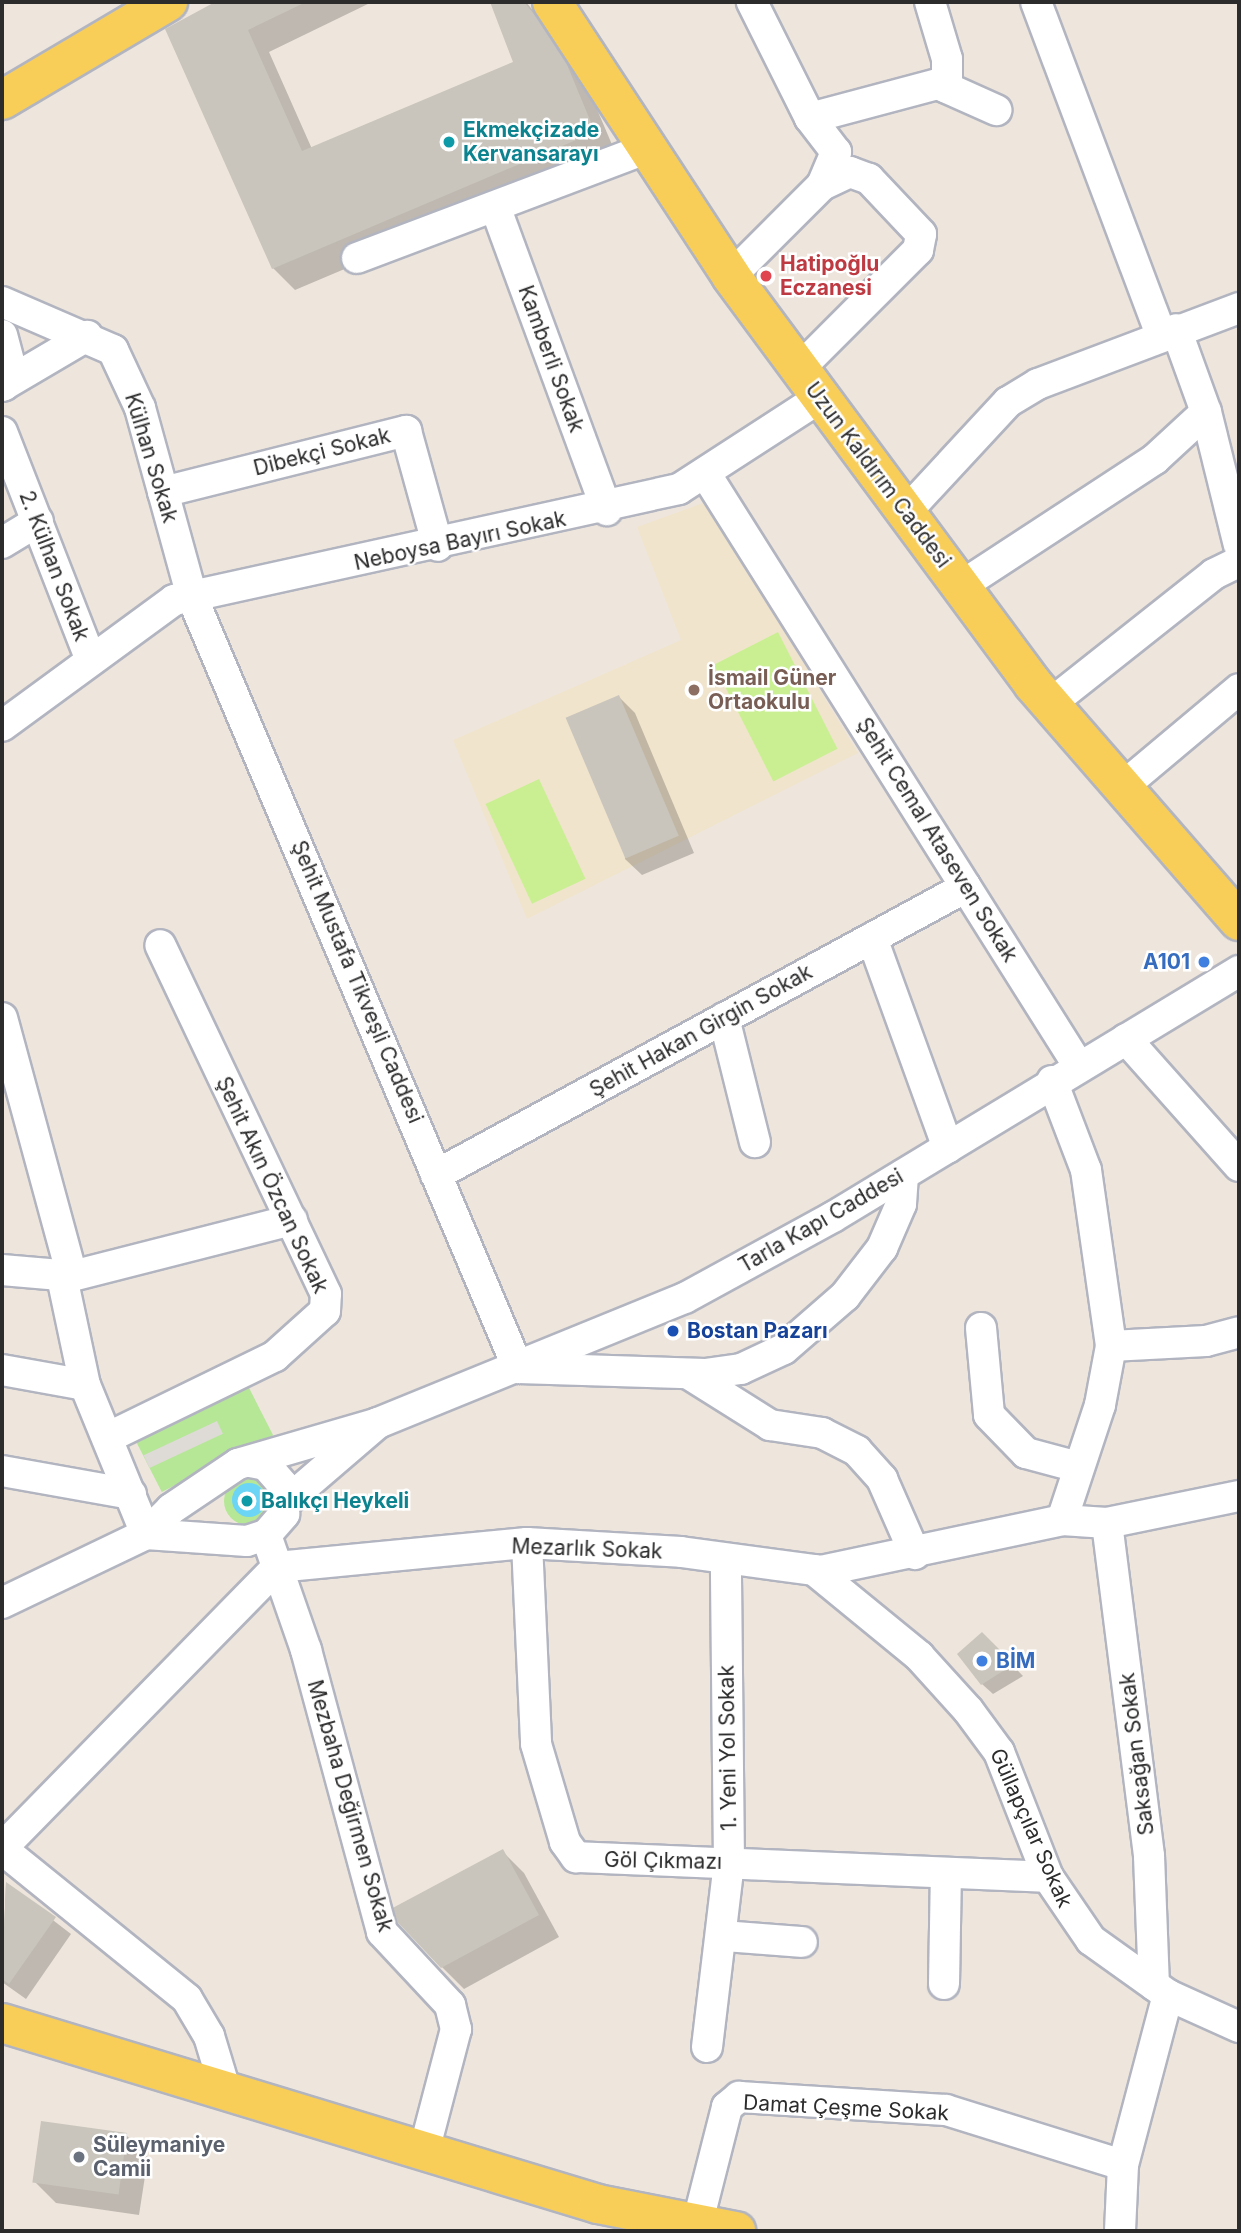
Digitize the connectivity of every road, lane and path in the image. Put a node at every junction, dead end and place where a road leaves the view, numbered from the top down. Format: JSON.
{"nodes":[{"id":1,"x":169,"y":2,"type":"edge"},
{"id":2,"x":552,"y":2,"type":"edge"},
{"id":3,"x":752,"y":2,"type":"edge"},
{"id":4,"x":930,"y":2,"type":"edge"},
{"id":5,"x":1035,"y":2,"type":"edge"},
{"id":6,"x":947,"y":88,"type":"junction"},
{"id":7,"x":2,"y":100,"type":"edge"},
{"id":8,"x":996,"y":110,"type":"dead end"},
{"id":9,"x":810,"y":118,"type":"junction"},
{"id":10,"x":646,"y":149,"type":"junction"},
{"id":11,"x":822,"y":185,"type":"junction"},
{"id":12,"x":496,"y":209,"type":"junction"},
{"id":13,"x":357,"y":258,"type":"dead end"},
{"id":14,"x":731,"y":276,"type":"junction"},
{"id":15,"x":2,"y":302,"type":"edge"},
{"id":16,"x":1239,"y":308,"type":"edge"},
{"id":17,"x":1169,"y":332,"type":"junction"},
{"id":18,"x":2,"y":335,"type":"edge"},
{"id":19,"x":87,"y":336,"type":"junction"},
{"id":20,"x":810,"y":383,"type":"junction"},
{"id":21,"x":3,"y":386,"type":"edge"},
{"id":22,"x":1206,"y":412,"type":"junction"},
{"id":23,"x":2,"y":432,"type":"edge"},
{"id":24,"x":705,"y":472,"type":"junction"},
{"id":25,"x":163,"y":492,"type":"junction"},
{"id":26,"x":607,"y":510,"type":"junction"},
{"id":27,"x":906,"y":512,"type":"junction"},
{"id":28,"x":38,"y":521,"type":"junction"},
{"id":29,"x":2,"y":542,"type":"edge"},
{"id":30,"x":1239,"y":545,"type":"edge"},
{"id":31,"x":438,"y":546,"type":"junction"},
{"id":32,"x":1239,"y":562,"type":"edge"},
{"id":33,"x":961,"y":586,"type":"junction"},
{"id":34,"x":192,"y":597,"type":"junction"},
{"id":35,"x":91,"y":660,"type":"junction"},
{"id":36,"x":1239,"y":689,"type":"edge"},
{"id":37,"x":1050,"y":704,"type":"junction"},
{"id":38,"x":2,"y":726,"type":"edge"},
{"id":39,"x":1120,"y":789,"type":"junction"},
{"id":40,"x":966,"y":887,"type":"junction"},
{"id":41,"x":1239,"y":921,"type":"edge"},
{"id":42,"x":872,"y":938,"type":"junction"},
{"id":43,"x":160,"y":945,"type":"dead end"},
{"id":44,"x":1239,"y":971,"type":"edge"},
{"id":45,"x":2,"y":1018,"type":"edge"},
{"id":46,"x":724,"y":1018,"type":"junction"},
{"id":47,"x":1126,"y":1039,"type":"junction"},
{"id":48,"x":1078,"y":1065,"type":"junction"},
{"id":49,"x":1052,"y":1081,"type":"junction"},
{"id":50,"x":755,"y":1142,"type":"dead end"},
{"id":51,"x":948,"y":1148,"type":"junction"},
{"id":52,"x":1239,"y":1166,"type":"edge"},
{"id":53,"x":436,"y":1175,"type":"junction"},
{"id":54,"x":904,"y":1175,"type":"junction"},
{"id":55,"x":292,"y":1220,"type":"junction"},
{"id":56,"x":2,"y":1270,"type":"edge"},
{"id":57,"x":67,"y":1276,"type":"junction"},
{"id":58,"x":981,"y":1328,"type":"dead end"},
{"id":59,"x":1239,"y":1332,"type":"edge"},
{"id":60,"x":1111,"y":1346,"type":"junction"},
{"id":61,"x":518,"y":1368,"type":"junction"},
{"id":62,"x":2,"y":1370,"type":"edge"},
{"id":63,"x":689,"y":1374,"type":"junction"},
{"id":64,"x":85,"y":1385,"type":"junction"},
{"id":65,"x":378,"y":1423,"type":"junction"},
{"id":66,"x":109,"y":1437,"type":"junction"},
{"id":67,"x":250,"y":1462,"type":"junction"},
{"id":68,"x":1078,"y":1467,"type":"junction"},
{"id":69,"x":2,"y":1471,"type":"edge"},
{"id":70,"x":218,"y":1478,"type":"junction"},
{"id":71,"x":131,"y":1494,"type":"junction"},
{"id":72,"x":1239,"y":1496,"type":"edge"},
{"id":73,"x":286,"y":1502,"type":"junction"},
{"id":74,"x":1062,"y":1520,"type":"junction"},
{"id":75,"x":1107,"y":1523,"type":"junction"},
{"id":76,"x":146,"y":1534,"type":"junction"},
{"id":77,"x":266,"y":1535,"type":"junction"},
{"id":78,"x":230,"y":1539,"type":"junction"},
{"id":79,"x":527,"y":1543,"type":"junction"},
{"id":80,"x":915,"y":1554,"type":"junction"},
{"id":81,"x":726,"y":1559,"type":"junction"},
{"id":82,"x":277,"y":1567,"type":"junction"},
{"id":83,"x":814,"y":1570,"type":"junction"},
{"id":84,"x":2,"y":1603,"type":"edge"},
{"id":85,"x":2,"y":1848,"type":"edge"},
{"id":86,"x":729,"y":1863,"type":"junction"},
{"id":87,"x":946,"y":1873,"type":"junction"},
{"id":88,"x":1048,"y":1877,"type":"junction"},
{"id":89,"x":724,"y":1936,"type":"junction"},
{"id":90,"x":802,"y":1941,"type":"dead end"},
{"id":91,"x":944,"y":1984,"type":"dead end"},
{"id":92,"x":1161,"y":1990,"type":"junction"},
{"id":93,"x":6,"y":2021,"type":"edge"},
{"id":94,"x":1239,"y":2028,"type":"edge"},
{"id":95,"x":707,"y":2047,"type":"dead end"},
{"id":96,"x":225,"y":2089,"type":"junction"},
{"id":97,"x":424,"y":2151,"type":"junction"},
{"id":98,"x":1123,"y":2165,"type":"junction"},
{"id":99,"x":697,"y":2225,"type":"junction"},
{"id":100,"x":736,"y":2231,"type":"edge"},
{"id":101,"x":1120,"y":2231,"type":"edge"}],
"edges":[{"from":1,"to":7,"type":"main road"},
{"from":2,"to":10,"type":"main road","name":"Uzun Kaldırım Caddesi"},
{"from":3,"to":9,"type":"street"},
{"from":4,"to":6,"type":"street"},
{"from":5,"to":17,"type":"street"},
{"from":6,"to":8,"type":"street"},
{"from":6,"to":9,"type":"street"},
{"from":9,"to":11,"type":"street"},
{"from":10,"to":12,"type":"street"},
{"from":10,"to":14,"type":"main road","name":"Uzun Kaldırım Caddesi"},
{"from":11,"to":14,"type":"street"},
{"from":11,"to":20,"type":"street","name":"Neboysa Bayırı Sokak"},
{"from":12,"to":13,"type":"street"},
{"from":12,"to":26,"type":"street","name":"Kamberli Sokak"},
{"from":14,"to":20,"type":"main road","name":"Uzun Kaldırım Caddesi"},
{"from":15,"to":19,"type":"street"},
{"from":16,"to":17,"type":"street"},
{"from":17,"to":22,"type":"street"},
{"from":17,"to":27,"type":"street"},
{"from":18,"to":21,"type":"street"},
{"from":19,"to":21,"type":"street"},
{"from":19,"to":25,"type":"street","name":"Külhan Sokak"},
{"from":20,"to":24,"type":"street","name":"Neboysa Bayırı Sokak"},
{"from":20,"to":27,"type":"main road","name":"Uzun Kaldırım Caddesi"},
{"from":22,"to":30,"type":"street"},
{"from":22,"to":33,"type":"street"},
{"from":23,"to":28,"type":"street","name":"2. Külhan Sokak"},
{"from":24,"to":26,"type":"street","name":"Neboysa Bayırı Sokak"},
{"from":24,"to":40,"type":"street","name":"Şehit Cemal Ataseven Sokak"},
{"from":25,"to":31,"type":"street","name":"Dibekçi Sokak"},
{"from":25,"to":34,"type":"street","name":"Külhan Sokak"},
{"from":26,"to":31,"type":"street","name":"Neboysa Bayırı Sokak"},
{"from":27,"to":33,"type":"main road","name":"Uzun Kaldırım Caddesi"},
{"from":28,"to":29,"type":"street"},
{"from":28,"to":35,"type":"street","name":"2. Külhan Sokak"},
{"from":31,"to":34,"type":"street","name":"Neboysa Bayırı Sokak"},
{"from":32,"to":37,"type":"street"},
{"from":33,"to":37,"type":"main road","name":"Uzun Kaldırım Caddesi"},
{"from":34,"to":35,"type":"street","name":"Neboysa Bayırı Sokak"},
{"from":34,"to":53,"type":"street","name":"Şehit Mustafa Tikveşli Caddesi"},
{"from":35,"to":38,"type":"street","name":"Neboysa Bayırı Sokak"},
{"from":36,"to":39,"type":"street"},
{"from":37,"to":39,"type":"main road","name":"Uzun Kaldırım Caddesi"},
{"from":39,"to":41,"type":"main road","name":"Uzun Kaldırım Caddesi"},
{"from":40,"to":42,"type":"street","name":"Şehit Hakan Girgin Sokak"},
{"from":40,"to":48,"type":"street","name":"Şehit Cemal Ataseven Sokak"},
{"from":42,"to":46,"type":"street","name":"Şehit Hakan Girgin Sokak"},
{"from":42,"to":51,"type":"street"},
{"from":43,"to":55,"type":"street","name":"Şehit Akın Özcan Sokak"},
{"from":44,"to":47,"type":"street","name":"Tarla Kapı Caddesi"},
{"from":45,"to":57,"type":"street"},
{"from":46,"to":50,"type":"street"},
{"from":46,"to":53,"type":"street","name":"Şehit Hakan Girgin Sokak"},
{"from":47,"to":48,"type":"street","name":"Tarla Kapı Caddesi"},
{"from":47,"to":52,"type":"street"},
{"from":48,"to":49,"type":"street","name":"Tarla Kapı Caddesi"},
{"from":49,"to":51,"type":"street","name":"Tarla Kapı Caddesi"},
{"from":49,"to":60,"type":"street"},
{"from":51,"to":54,"type":"street","name":"Tarla Kapı Caddesi"},
{"from":53,"to":61,"type":"street","name":"Şehit Mustafa Tikveşli Caddesi"},
{"from":54,"to":61,"type":"street","name":"Tarla Kapı Caddesi"},
{"from":54,"to":63,"type":"street"},
{"from":55,"to":57,"type":"street"},
{"from":55,"to":66,"type":"street","name":"Şehit Akın Özcan Sokak"},
{"from":56,"to":57,"type":"street"},
{"from":57,"to":64,"type":"street"},
{"from":58,"to":68,"type":"street"},
{"from":59,"to":60,"type":"street"},
{"from":60,"to":68,"type":"street"},
{"from":61,"to":63,"type":"street"},
{"from":61,"to":65,"type":"street","name":"Tarla Kapı Caddesi"},
{"from":62,"to":64,"type":"street"},
{"from":63,"to":80,"type":"street"},
{"from":64,"to":66,"type":"street"},
{"from":65,"to":67,"type":"street","name":"Tarla Kapı Caddesi"},
{"from":65,"to":73,"type":"street","name":"Tarla Kapı Caddesi"},
{"from":66,"to":71,"type":"street"},
{"from":67,"to":70,"type":"street","name":"Tarla Kapı Caddesi"},
{"from":67,"to":73,"type":"street"},
{"from":68,"to":74,"type":"street"},
{"from":69,"to":71,"type":"street"},
{"from":70,"to":76,"type":"street","name":"Tarla Kapı Caddesi"},
{"from":70,"to":78,"type":"street"},
{"from":71,"to":76,"type":"street"},
{"from":72,"to":75,"type":"street","name":"Mezarlık Sokak"},
{"from":73,"to":77,"type":"street","name":"Tarla Kapı Caddesi"},
{"from":74,"to":75,"type":"street","name":"Mezarlık Sokak"},
{"from":74,"to":80,"type":"street","name":"Mezarlık Sokak"},
{"from":75,"to":92,"type":"street","name":"Saksağan Sokak"},
{"from":76,"to":78,"type":"street","name":"Tarla Kapı Caddesi"},
{"from":76,"to":84,"type":"street","name":"Tarla Kapı Caddesi"},
{"from":77,"to":78,"type":"street","name":"Tarla Kapı Caddesi"},
{"from":77,"to":82,"type":"street","name":"Mezbaha Değirmen Sokak"},
{"from":79,"to":81,"type":"street","name":"Mezarlık Sokak"},
{"from":79,"to":82,"type":"street","name":"Mezarlık Sokak"},
{"from":79,"to":86,"type":"street","name":"Göl Çıkmazı"},
{"from":80,"to":83,"type":"street","name":"Mezarlık Sokak"},
{"from":81,"to":83,"type":"street","name":"Mezarlık Sokak"},
{"from":81,"to":86,"type":"street","name":"1. Yeni Yol Sokak"},
{"from":82,"to":85,"type":"street"},
{"from":82,"to":97,"type":"street","name":"Mezbaha Değirmen Sokak"},
{"from":83,"to":88,"type":"street","name":"Güllapçılar Sokak"},
{"from":85,"to":96,"type":"street"},
{"from":86,"to":87,"type":"street","name":"Göl Çıkmazı"},
{"from":86,"to":89,"type":"street","name":"1. Yeni Yol Sokak"},
{"from":87,"to":88,"type":"street","name":"Göl Çıkmazı"},
{"from":87,"to":91,"type":"street"},
{"from":88,"to":92,"type":"street","name":"Güllapçılar Sokak"},
{"from":89,"to":90,"type":"street"},
{"from":89,"to":95,"type":"street","name":"1. Yeni Yol Sokak"},
{"from":92,"to":94,"type":"street","name":"Güllapçılar Sokak"},
{"from":92,"to":98,"type":"street","name":"Saksağan Sokak"},
{"from":93,"to":96,"type":"main road"},
{"from":96,"to":97,"type":"main road"},
{"from":97,"to":99,"type":"main road"},
{"from":98,"to":99,"type":"street","name":"Damat Çeşme Sokak"},
{"from":98,"to":101,"type":"street","name":"Saksağan Sokak"},
{"from":99,"to":100,"type":"main road"}]}
